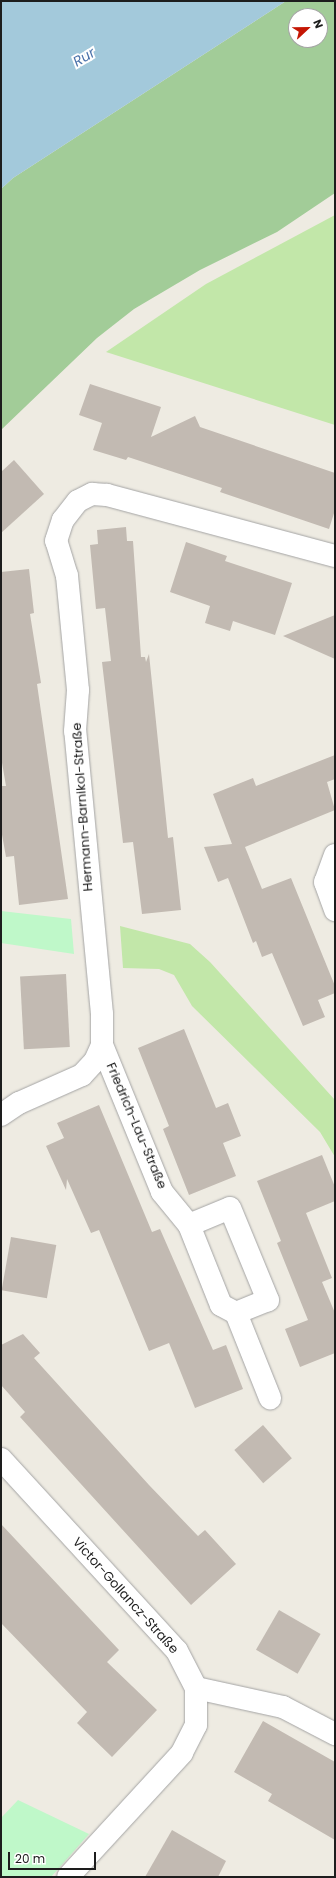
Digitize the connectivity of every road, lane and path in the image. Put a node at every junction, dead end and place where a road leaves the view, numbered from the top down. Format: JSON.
{"nodes":[{"id":1,"x":335,"y":556,"type":"edge"},
{"id":2,"x":335,"y":855,"type":"edge"},
{"id":3,"x":335,"y":910,"type":"edge"},
{"id":4,"x":102,"y":1045,"type":"junction"},
{"id":5,"x":1,"y":1115,"type":"edge"},
{"id":6,"x":189,"y":1224,"type":"junction"},
{"id":7,"x":236,"y":1313,"type":"junction"},
{"id":8,"x":270,"y":1398,"type":"dead end"},
{"id":9,"x":1,"y":1459,"type":"edge"},
{"id":10,"x":196,"y":1688,"type":"junction"},
{"id":11,"x":335,"y":1734,"type":"edge"},
{"id":12,"x":68,"y":1877,"type":"edge"}],
"edges":[{"from":1,"to":4,"type":"street","name":"Hermann-Barnikol-Straße"},
{"from":2,"to":3,"type":"street"},
{"from":4,"to":5,"type":"street","name":"Hermann-Barnikol-Straße"},
{"from":4,"to":6,"type":"street","name":"Friedrich-Lau-Straße"},
{"from":6,"to":7,"type":"street","name":"Friedrich-Lau-Straße"},
{"from":6,"to":7,"type":"street"},
{"from":7,"to":8,"type":"street"},
{"from":9,"to":10,"type":"street","name":"Victor-Gollancz-Straße"},
{"from":10,"to":11,"type":"street"},
{"from":10,"to":12,"type":"street","name":"Victor-Gollancz-Straße"}]}
